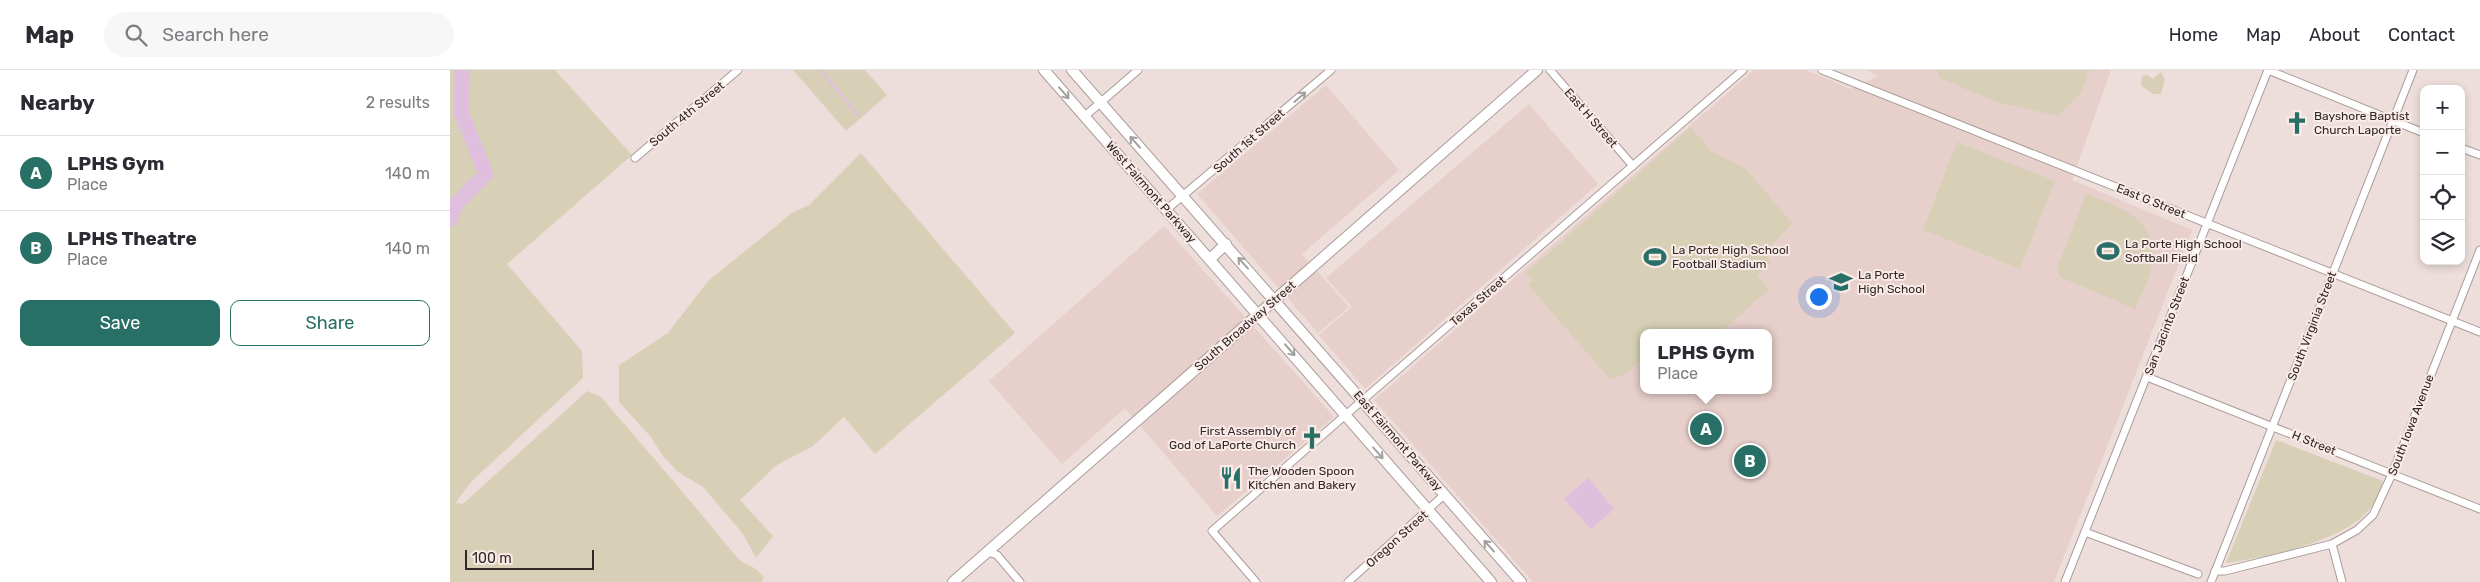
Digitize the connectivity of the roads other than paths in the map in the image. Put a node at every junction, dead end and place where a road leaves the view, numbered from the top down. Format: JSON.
{"nodes":[{"id":1,"x":738,"y":70,"type":"edge"},
{"id":2,"x":1044,"y":70,"type":"edge"},
{"id":3,"x":1072,"y":70,"type":"edge"},
{"id":4,"x":1138,"y":70,"type":"edge"},
{"id":5,"x":1331,"y":70,"type":"edge"},
{"id":6,"x":1537,"y":70,"type":"edge"},
{"id":7,"x":1550,"y":70,"type":"edge"},
{"id":8,"x":1743,"y":70,"type":"edge"},
{"id":9,"x":1822,"y":70,"type":"edge"},
{"id":10,"x":2268,"y":70,"type":"edge"},
{"id":11,"x":2413,"y":70,"type":"edge"},
{"id":12,"x":1100,"y":103,"type":"junction"},
{"id":13,"x":1084,"y":116,"type":"junction"},
{"id":14,"x":2393,"y":120,"type":"junction"},
{"id":15,"x":2420,"y":131,"type":"edge"},
{"id":16,"x":2465,"y":149,"type":"edge"},
{"id":17,"x":2480,"y":155,"type":"edge"},
{"id":18,"x":635,"y":158,"type":"dead end"},
{"id":19,"x":1633,"y":166,"type":"junction"},
{"id":20,"x":1184,"y":197,"type":"junction"},
{"id":21,"x":1166,"y":210,"type":"junction"},
{"id":22,"x":2206,"y":223,"type":"junction"},
{"id":23,"x":1226,"y":244,"type":"junction"},
{"id":24,"x":2480,"y":250,"type":"edge"},
{"id":25,"x":1210,"y":259,"type":"junction"},
{"id":26,"x":2333,"y":274,"type":"junction"},
{"id":27,"x":1275,"y":299,"type":"junction"},
{"id":28,"x":1258,"y":314,"type":"junction"},
{"id":29,"x":2451,"y":321,"type":"junction"},
{"id":30,"x":2480,"y":332,"type":"edge"},
{"id":31,"x":2147,"y":377,"type":"junction"},
{"id":32,"x":1363,"y":401,"type":"junction"},
{"id":33,"x":1346,"y":417,"type":"junction"},
{"id":34,"x":2273,"y":427,"type":"junction"},
{"id":35,"x":2392,"y":474,"type":"junction"},
{"id":36,"x":1444,"y":495,"type":"junction"},
{"id":37,"x":2480,"y":509,"type":"edge"},
{"id":38,"x":1428,"y":510,"type":"junction"},
{"id":39,"x":2085,"y":532,"type":"junction"},
{"id":40,"x":2332,"y":544,"type":"junction"},
{"id":41,"x":988,"y":552,"type":"junction"},
{"id":42,"x":2215,"y":571,"type":"junction"},
{"id":43,"x":2198,"y":574,"type":"dead end"},
{"id":44,"x":953,"y":582,"type":"edge"},
{"id":45,"x":1020,"y":582,"type":"edge"},
{"id":46,"x":1256,"y":582,"type":"edge"},
{"id":47,"x":1348,"y":582,"type":"edge"},
{"id":48,"x":1491,"y":582,"type":"edge"},
{"id":49,"x":1521,"y":582,"type":"edge"},
{"id":50,"x":2065,"y":582,"type":"edge"},
{"id":51,"x":2211,"y":582,"type":"edge"},
{"id":52,"x":2342,"y":582,"type":"edge"}],
"edges":[{"from":1,"to":18,"type":"street","name":"South 4th Street"},
{"from":2,"to":13,"type":"main road","name":"West Fairmont Parkway","one_way":true},
{"from":3,"to":12,"type":"main road","name":"West Fairmont Parkway"},
{"from":4,"to":12,"type":"street"},
{"from":20,"to":5,"type":"street","name":"South 1st Street","one_way":true},
{"from":6,"to":27,"type":"main road","name":"South Broadway Street"},
{"from":7,"to":19,"type":"street","name":"East H Street"},
{"from":8,"to":19,"type":"street","name":"Texas Street"},
{"from":9,"to":22,"type":"street","name":"East G Street"},
{"from":10,"to":14,"type":"street"},
{"from":10,"to":22,"type":"street","name":"San Jacinto Street"},
{"from":11,"to":14,"type":"street","name":"South Virginia Street"},
{"from":12,"to":13,"type":"street"},
{"from":20,"to":12,"type":"main road","name":"West Fairmont Parkway","one_way":true},
{"from":13,"to":21,"type":"main road","name":"West Fairmont Parkway"},
{"from":14,"to":15,"type":"street"},
{"from":14,"to":26,"type":"street","name":"South Virginia Street"},
{"from":16,"to":17,"type":"street"},
{"from":19,"to":32,"type":"street","name":"Texas Street"},
{"from":20,"to":21,"type":"street","name":"South 1st Street"},
{"from":20,"to":23,"type":"main road","name":"West Fairmont Parkway"},
{"from":21,"to":25,"type":"main road","name":"West Fairmont Parkway"},
{"from":22,"to":26,"type":"street","name":"East G Street"},
{"from":22,"to":31,"type":"street","name":"San Jacinto Street"},
{"from":23,"to":25,"type":"main road"},
{"from":27,"to":23,"type":"main road","name":"West Fairmont Parkway","one_way":true},
{"from":24,"to":29,"type":"street","name":"South Iowa Avenue"},
{"from":25,"to":28,"type":"main road","name":"West Fairmont Parkway"},
{"from":26,"to":29,"type":"street","name":"East G Street"},
{"from":26,"to":34,"type":"street","name":"South Virginia Street"},
{"from":27,"to":28,"type":"main road","name":"South Broadway Street"},
{"from":27,"to":32,"type":"main road","name":"East Fairmont Parkway"},
{"from":28,"to":33,"type":"main road","name":"East Fairmont Parkway","one_way":true},
{"from":28,"to":41,"type":"main road","name":"South Broadway Street"},
{"from":29,"to":30,"type":"street","name":"East G Street"},
{"from":29,"to":35,"type":"street","name":"South Iowa Avenue"},
{"from":31,"to":34,"type":"street","name":"H Street"},
{"from":31,"to":39,"type":"street","name":"San Jacinto Street"},
{"from":32,"to":33,"type":"street","name":"Texas Street"},
{"from":32,"to":36,"type":"main road","name":"East Fairmont Parkway"},
{"from":33,"to":38,"type":"main road","name":"East Fairmont Parkway","one_way":true},
{"from":33,"to":46,"type":"street","name":"Texas Street"},
{"from":34,"to":35,"type":"street","name":"H Street"},
{"from":34,"to":42,"type":"street","name":"South Virginia Street"},
{"from":35,"to":37,"type":"street","name":"H Street"},
{"from":35,"to":40,"type":"street","name":"South Iowa Avenue"},
{"from":36,"to":38,"type":"street","name":"Oregon Street"},
{"from":49,"to":36,"type":"main road","name":"East Fairmont Parkway","one_way":true},
{"from":38,"to":47,"type":"street","name":"Oregon Street"},
{"from":38,"to":48,"type":"main road","name":"East Fairmont Parkway"},
{"from":39,"to":43,"type":"street"},
{"from":39,"to":50,"type":"street","name":"San Jacinto Street"},
{"from":40,"to":42,"type":"street","name":"South Iowa Avenue"},
{"from":40,"to":52,"type":"street"},
{"from":41,"to":44,"type":"main road","name":"South Broadway Street"},
{"from":41,"to":45,"type":"street"},
{"from":42,"to":51,"type":"street","name":"South Virginia Street"}]}
